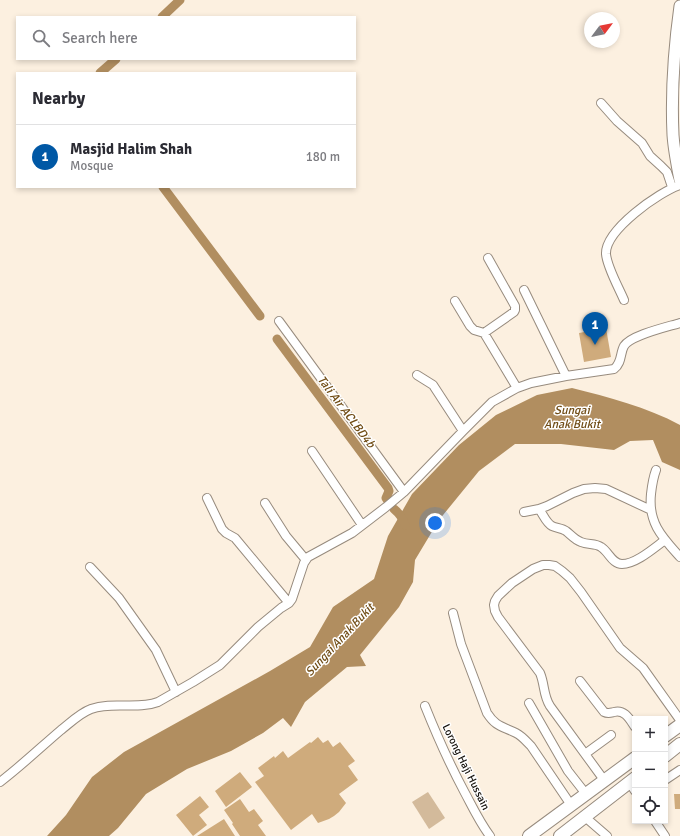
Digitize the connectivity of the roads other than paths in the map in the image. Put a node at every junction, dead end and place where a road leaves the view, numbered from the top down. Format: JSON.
{"nodes":[{"id":1,"x":680,"y":6,"type":"edge"},
{"id":2,"x":601,"y":103,"type":"dead end"},
{"id":3,"x":677,"y":184,"type":"edge"},
{"id":4,"x":488,"y":258,"type":"dead end"},
{"id":5,"x":524,"y":290,"type":"dead end"},
{"id":6,"x":624,"y":300,"type":"dead end"},
{"id":7,"x":455,"y":301,"type":"dead end"},
{"id":8,"x":279,"y":321,"type":"dead end"},
{"id":9,"x":680,"y":323,"type":"edge"},
{"id":10,"x":484,"y":333,"type":"junction"},
{"id":11,"x":417,"y":375,"type":"dead end"},
{"id":12,"x":566,"y":376,"type":"junction"},
{"id":13,"x":517,"y":388,"type":"junction"},
{"id":14,"x":463,"y":431,"type":"junction"},
{"id":15,"x":312,"y":451,"type":"dead end"},
{"id":16,"x":656,"y":470,"type":"dead end"},
{"id":17,"x":404,"y":492,"type":"junction"},
{"id":18,"x":207,"y":498,"type":"dead end"},
{"id":19,"x":265,"y":503,"type":"dead end"},
{"id":20,"x":539,"y":509,"type":"junction"},
{"id":21,"x":651,"y":510,"type":"junction"},
{"id":22,"x":524,"y":512,"type":"dead end"},
{"id":23,"x":362,"y":525,"type":"junction"},
{"id":24,"x":665,"y":540,"type":"junction"},
{"id":25,"x":680,"y":557,"type":"edge"},
{"id":26,"x":306,"y":560,"type":"junction"},
{"id":27,"x":90,"y":568,"type":"dead end"},
{"id":28,"x":289,"y":603,"type":"junction"},
{"id":29,"x":453,"y":613,"type":"dead end"},
{"id":30,"x":580,"y":681,"type":"dead end"},
{"id":31,"x":176,"y":692,"type":"junction"},
{"id":32,"x":529,"y":703,"type":"dead end"},
{"id":33,"x":425,"y":706,"type":"dead end"},
{"id":34,"x":680,"y":720,"type":"edge"},
{"id":35,"x":632,"y":723,"type":"edge"},
{"id":36,"x":680,"y":724,"type":"edge"},
{"id":37,"x":668,"y":734,"type":"edge"},
{"id":38,"x":611,"y":735,"type":"dead end"},
{"id":39,"x":680,"y":744,"type":"edge"},
{"id":40,"x":585,"y":754,"type":"junction"},
{"id":41,"x":668,"y":754,"type":"edge"},
{"id":42,"x":632,"y":760,"type":"edge"},
{"id":43,"x":680,"y":770,"type":"edge"},
{"id":44,"x":668,"y":778,"type":"edge"},
{"id":45,"x":604,"y":780,"type":"junction"},
{"id":46,"x":0,"y":782,"type":"edge"},
{"id":47,"x":632,"y":785,"type":"edge"},
{"id":48,"x":586,"y":794,"type":"junction"},
{"id":49,"x":571,"y":805,"type":"junction"},
{"id":50,"x":585,"y":817,"type":"junction"},
{"id":51,"x":657,"y":824,"type":"edge"},
{"id":52,"x":490,"y":836,"type":"edge"},
{"id":53,"x":529,"y":836,"type":"edge"},
{"id":54,"x":560,"y":836,"type":"edge"},
{"id":55,"x":607,"y":836,"type":"edge"},
{"id":56,"x":665,"y":836,"type":"edge"}],
"edges":[{"from":1,"to":3,"type":"main road"},
{"from":2,"to":3,"type":"street"},
{"from":3,"to":6,"type":"street"},
{"from":4,"to":10,"type":"street"},
{"from":5,"to":12,"type":"street"},
{"from":7,"to":10,"type":"street"},
{"from":8,"to":17,"type":"street"},
{"from":9,"to":12,"type":"street"},
{"from":10,"to":13,"type":"street"},
{"from":11,"to":14,"type":"street"},
{"from":12,"to":13,"type":"street"},
{"from":13,"to":14,"type":"street"},
{"from":14,"to":17,"type":"street"},
{"from":15,"to":23,"type":"street"},
{"from":16,"to":21,"type":"street"},
{"from":17,"to":23,"type":"street"},
{"from":18,"to":28,"type":"street"},
{"from":19,"to":26,"type":"street"},
{"from":20,"to":21,"type":"street"},
{"from":20,"to":22,"type":"street"},
{"from":20,"to":24,"type":"street"},
{"from":21,"to":24,"type":"street"},
{"from":23,"to":26,"type":"street"},
{"from":24,"to":25,"type":"street"},
{"from":26,"to":28,"type":"street"},
{"from":27,"to":31,"type":"street"},
{"from":28,"to":31,"type":"street"},
{"from":29,"to":49,"type":"street"},
{"from":30,"to":35,"type":"street"},
{"from":31,"to":46,"type":"street"},
{"from":32,"to":48,"type":"street"},
{"from":33,"to":52,"type":"street","name":"Lorong Haji Hussain"},
{"from":34,"to":40,"type":"street"},
{"from":36,"to":37,"type":"highway"},
{"from":38,"to":40,"type":"street"},
{"from":39,"to":41,"type":"highway"},
{"from":40,"to":45,"type":"street"},
{"from":42,"to":45,"type":"highway"},
{"from":43,"to":44,"type":"street"},
{"from":45,"to":48,"type":"highway"},
{"from":47,"to":50,"type":"highway"},
{"from":48,"to":49,"type":"highway"},
{"from":49,"to":53,"type":"highway"},
{"from":50,"to":54,"type":"highway"},
{"from":50,"to":55,"type":"street"},
{"from":51,"to":56,"type":"street"}]}
